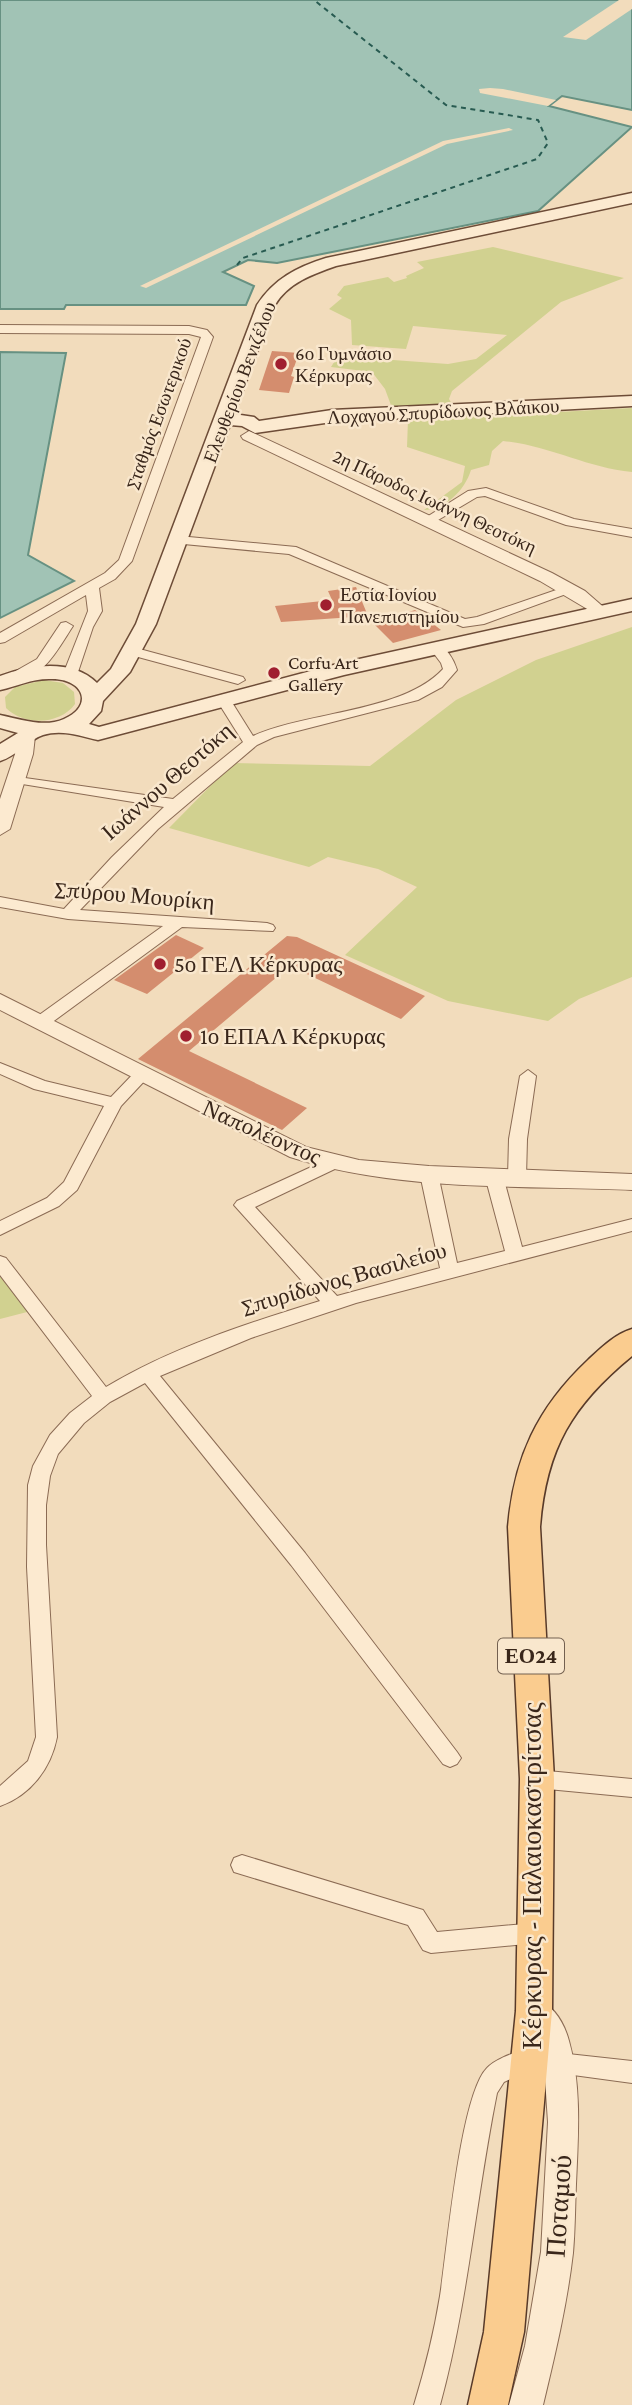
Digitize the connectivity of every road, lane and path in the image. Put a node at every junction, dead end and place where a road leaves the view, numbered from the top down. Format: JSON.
{"nodes":[{"id":1,"x":632,"y":198,"type":"edge"},
{"id":2,"x":0,"y":329,"type":"edge"},
{"id":3,"x":632,"y":401,"type":"edge"},
{"id":4,"x":225,"y":419,"type":"junction"},
{"id":5,"x":252,"y":431,"type":"junction"},
{"id":6,"x":217,"y":438,"type":"junction"},
{"id":7,"x":428,"y":520,"type":"junction"},
{"id":8,"x":632,"y":533,"type":"edge"},
{"id":9,"x":178,"y":540,"type":"junction"},
{"id":10,"x":92,"y":587,"type":"junction"},
{"id":11,"x":570,"y":590,"type":"junction"},
{"id":12,"x":632,"y":606,"type":"edge"},
{"id":13,"x":599,"y":611,"type":"junction"},
{"id":14,"x":0,"y":639,"type":"edge"},
{"id":15,"x":436,"y":647,"type":"junction"},
{"id":16,"x":129,"y":656,"type":"junction"},
{"id":17,"x":63,"y":672,"type":"junction"},
{"id":18,"x":9,"y":679,"type":"edge"},
{"id":19,"x":238,"y":680,"type":"dead end"},
{"id":20,"x":93,"y":699,"type":"junction"},
{"id":21,"x":223,"y":699,"type":"junction"},
{"id":22,"x":0,"y":721,"type":"edge"},
{"id":23,"x":76,"y":721,"type":"junction"},
{"id":24,"x":30,"y":733,"type":"junction"},
{"id":25,"x":250,"y":742,"type":"junction"},
{"id":26,"x":0,"y":754,"type":"edge"},
{"id":27,"x":16,"y":779,"type":"junction"},
{"id":28,"x":176,"y":804,"type":"junction"},
{"id":29,"x":0,"y":829,"type":"edge"},
{"id":30,"x":0,"y":901,"type":"edge"},
{"id":31,"x":68,"y":914,"type":"junction"},
{"id":32,"x":177,"y":923,"type":"junction"},
{"id":33,"x":267,"y":928,"type":"dead end"},
{"id":34,"x":0,"y":1001,"type":"edge"},
{"id":35,"x":41,"y":1022,"type":"junction"},
{"id":36,"x":0,"y":1068,"type":"edge"},
{"id":37,"x":142,"y":1075,"type":"junction"},
{"id":38,"x":528,"y":1076,"type":"dead end"},
{"id":39,"x":114,"y":1103,"type":"junction"},
{"id":40,"x":333,"y":1163,"type":"junction"},
{"id":41,"x":429,"y":1174,"type":"junction"},
{"id":42,"x":506,"y":1177,"type":"junction"},
{"id":43,"x":632,"y":1182,"type":"edge"},
{"id":44,"x":632,"y":1226,"type":"edge"},
{"id":45,"x":0,"y":1229,"type":"edge"},
{"id":46,"x":515,"y":1256,"type":"junction"},
{"id":47,"x":0,"y":1262,"type":"edge"},
{"id":48,"x":450,"y":1272,"type":"junction"},
{"id":49,"x":333,"y":1303,"type":"junction"},
{"id":50,"x":632,"y":1340,"type":"edge"},
{"id":51,"x":148,"y":1374,"type":"junction"},
{"id":52,"x":103,"y":1397,"type":"junction"},
{"id":53,"x":450,"y":1758,"type":"dead end"},
{"id":54,"x":537,"y":1779,"type":"junction"},
{"id":55,"x":632,"y":1788,"type":"edge"},
{"id":56,"x":0,"y":1797,"type":"edge"},
{"id":57,"x":242,"y":1865,"type":"dead end"},
{"id":58,"x":536,"y":1933,"type":"junction"},
{"id":59,"x":545,"y":2061,"type":"junction"},
{"id":60,"x":632,"y":2072,"type":"edge"},
{"id":61,"x":427,"y":2405,"type":"edge"},
{"id":62,"x":488,"y":2405,"type":"edge"},
{"id":63,"x":526,"y":2405,"type":"edge"}],
"edges":[{"from":1,"to":4,"type":"main road","name":"Ελευθερίου Βενιζέλου"},
{"from":2,"to":10,"type":"street","name":"Σταθμός Εσωτερικού"},
{"from":3,"to":5,"type":"main road","name":"Λοχαγού Σπυρίδωνος Βλάικου"},
{"from":4,"to":5,"type":"main road","name":"Λοχαγού Σπυρίδωνος Βλάικου"},
{"from":4,"to":6,"type":"main road","name":"Ελευθερίου Βενιζέλου"},
{"from":5,"to":6,"type":"main road","name":"Λοχαγού Σπυρίδωνος Βλάικου"},
{"from":5,"to":7,"type":"street","name":"2η Πάροδος Ιωάννη Θεοτόκη"},
{"from":6,"to":9,"type":"main road","name":"Ελευθερίου Βενιζέλου"},
{"from":7,"to":8,"type":"street"},
{"from":7,"to":11,"type":"street","name":"2η Πάροδος Ιωάννη Θεοτόκη"},
{"from":9,"to":11,"type":"street"},
{"from":9,"to":16,"type":"main road","name":"Ελευθερίου Βενιζέλου"},
{"from":10,"to":14,"type":"street","name":"Σταθμός Εσωτερικού"},
{"from":10,"to":17,"type":"street"},
{"from":10,"to":18,"type":"street"},
{"from":11,"to":13,"type":"street","name":"2η Πάροδος Ιωάννη Θεοτόκη"},
{"from":12,"to":13,"type":"main road","name":"Ιωάννου Θεοτόκη"},
{"from":13,"to":15,"type":"main road","name":"Ιωάννου Θεοτόκη"},
{"from":15,"to":21,"type":"main road","name":"Ιωάννου Θεοτόκη"},
{"from":15,"to":25,"type":"street","name":"Ιωάννου Θεοτόκη"},
{"from":16,"to":17,"type":"main road"},
{"from":16,"to":19,"type":"street"},
{"from":16,"to":20,"type":"main road","name":"Ελευθερίου Βενιζέλου"},
{"from":17,"to":18,"type":"main road"},
{"from":17,"to":20,"type":"main road"},
{"from":20,"to":23,"type":"main road"},
{"from":21,"to":23,"type":"main road","name":"Ιωάννου Θεοτόκη"},
{"from":21,"to":25,"type":"street"},
{"from":22,"to":24,"type":"main road"},
{"from":23,"to":24,"type":"main road"},
{"from":24,"to":26,"type":"main road"},
{"from":24,"to":27,"type":"street"},
{"from":25,"to":28,"type":"street","name":"Ιωάννου Θεοτόκη"},
{"from":27,"to":28,"type":"street"},
{"from":27,"to":29,"type":"street"},
{"from":28,"to":31,"type":"street","name":"Ιωάννου Θεοτόκη"},
{"from":30,"to":31,"type":"street","name":"Σπύρου Μουρίκη"},
{"from":31,"to":32,"type":"street","name":"Σπύρου Μουρίκη"},
{"from":32,"to":33,"type":"street","name":"Σπύρου Μουρίκη"},
{"from":32,"to":35,"type":"street"},
{"from":34,"to":35,"type":"street","name":"Ναπολέοντος"},
{"from":35,"to":37,"type":"street","name":"Ναπολέοντος"},
{"from":36,"to":39,"type":"street"},
{"from":37,"to":39,"type":"street"},
{"from":37,"to":40,"type":"street","name":"Ναπολέοντος"},
{"from":38,"to":42,"type":"street"},
{"from":39,"to":45,"type":"street"},
{"from":40,"to":41,"type":"street","name":"Ναπολέοντος"},
{"from":40,"to":49,"type":"street"},
{"from":41,"to":42,"type":"street","name":"Ναπολέοντος"},
{"from":41,"to":48,"type":"street"},
{"from":42,"to":43,"type":"street","name":"Ναπολέοντος"},
{"from":42,"to":46,"type":"street"},
{"from":44,"to":46,"type":"street","name":"Σπυρίδωνος Βασιλείου"},
{"from":46,"to":48,"type":"street","name":"Σπυρίδωνος Βασιλείου"},
{"from":47,"to":52,"type":"street"},
{"from":48,"to":49,"type":"street","name":"Σπυρίδωνος Βασιλείου"},
{"from":49,"to":51,"type":"street","name":"Σπυρίδωνος Βασιλείου"},
{"from":50,"to":54,"type":"main road","name":"Κέρκυρας - Παλαιοκαστρίτσας","number":"ΕΟ24"},
{"from":51,"to":52,"type":"street","name":"Σπυρίδωνος Βασιλείου"},
{"from":51,"to":53,"type":"street"},
{"from":52,"to":56,"type":"street","name":"Σπυρίδωνος Βασιλείου"},
{"from":54,"to":55,"type":"street"},
{"from":54,"to":58,"type":"main road","name":"Κέρκυρας - Παλαιοκαστρίτσας","number":"ΕΟ24"},
{"from":57,"to":58,"type":"street"},
{"from":58,"to":59,"type":"main road","name":"Κέρκυρας - Παλαιοκαστρίτσας","number":"ΕΟ24"},
{"from":59,"to":60,"type":"street"},
{"from":59,"to":61,"type":"street"},
{"from":59,"to":62,"type":"main road","name":"Κέρκυρας - Παλαιοκαστρίτσας","number":"ΕΟ24"},
{"from":59,"to":63,"type":"street","name":"Ποταμού"}]}
